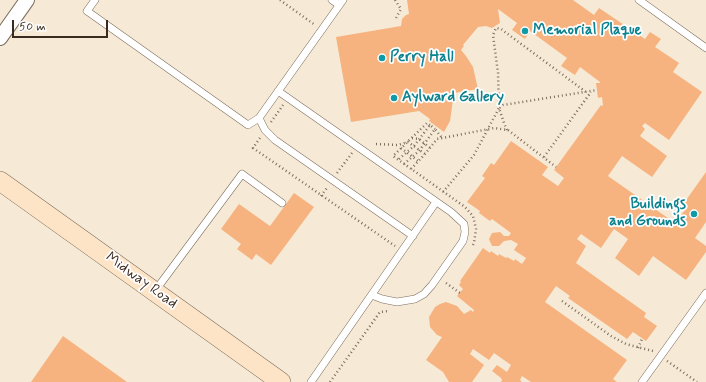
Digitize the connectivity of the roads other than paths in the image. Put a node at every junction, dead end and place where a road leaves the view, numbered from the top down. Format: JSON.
{"nodes":[{"id":1,"x":27,"y":0,"type":"edge"},
{"id":2,"x":95,"y":0,"type":"edge"},
{"id":3,"x":332,"y":0,"type":"edge"},
{"id":4,"x":639,"y":0,"type":"edge"},
{"id":5,"x":341,"y":2,"type":"edge"},
{"id":6,"x":0,"y":38,"type":"edge"},
{"id":7,"x":706,"y":48,"type":"edge"},
{"id":8,"x":278,"y":91,"type":"junction"},
{"id":9,"x":259,"y":118,"type":"junction"},
{"id":10,"x":0,"y":181,"type":"edge"},
{"id":11,"x":436,"y":202,"type":"junction"},
{"id":12,"x":282,"y":204,"type":"dead end"},
{"id":13,"x":413,"y":236,"type":"junction"},
{"id":14,"x":155,"y":291,"type":"junction"},
{"id":15,"x":706,"y":293,"type":"edge"},
{"id":16,"x":372,"y":295,"type":"junction"},
{"id":17,"x":281,"y":382,"type":"edge"},
{"id":18,"x":311,"y":382,"type":"edge"},
{"id":19,"x":642,"y":382,"type":"edge"}],
"edges":[{"from":1,"to":6,"type":"street"},
{"from":2,"to":9,"type":"lane"},
{"from":3,"to":5,"type":"lane"},
{"from":4,"to":7,"type":"lane"},
{"from":5,"to":8,"type":"lane"},
{"from":8,"to":9,"type":"lane"},
{"from":8,"to":11,"type":"lane"},
{"from":9,"to":13,"type":"lane"},
{"from":10,"to":14,"type":"main road","name":"Midway Road"},
{"from":11,"to":13,"type":"lane"},
{"from":11,"to":16,"type":"lane"},
{"from":12,"to":14,"type":"lane"},
{"from":13,"to":16,"type":"lane"},
{"from":14,"to":17,"type":"main road","name":"Midway Road"},
{"from":15,"to":19,"type":"lane"},
{"from":16,"to":18,"type":"lane"}]}
